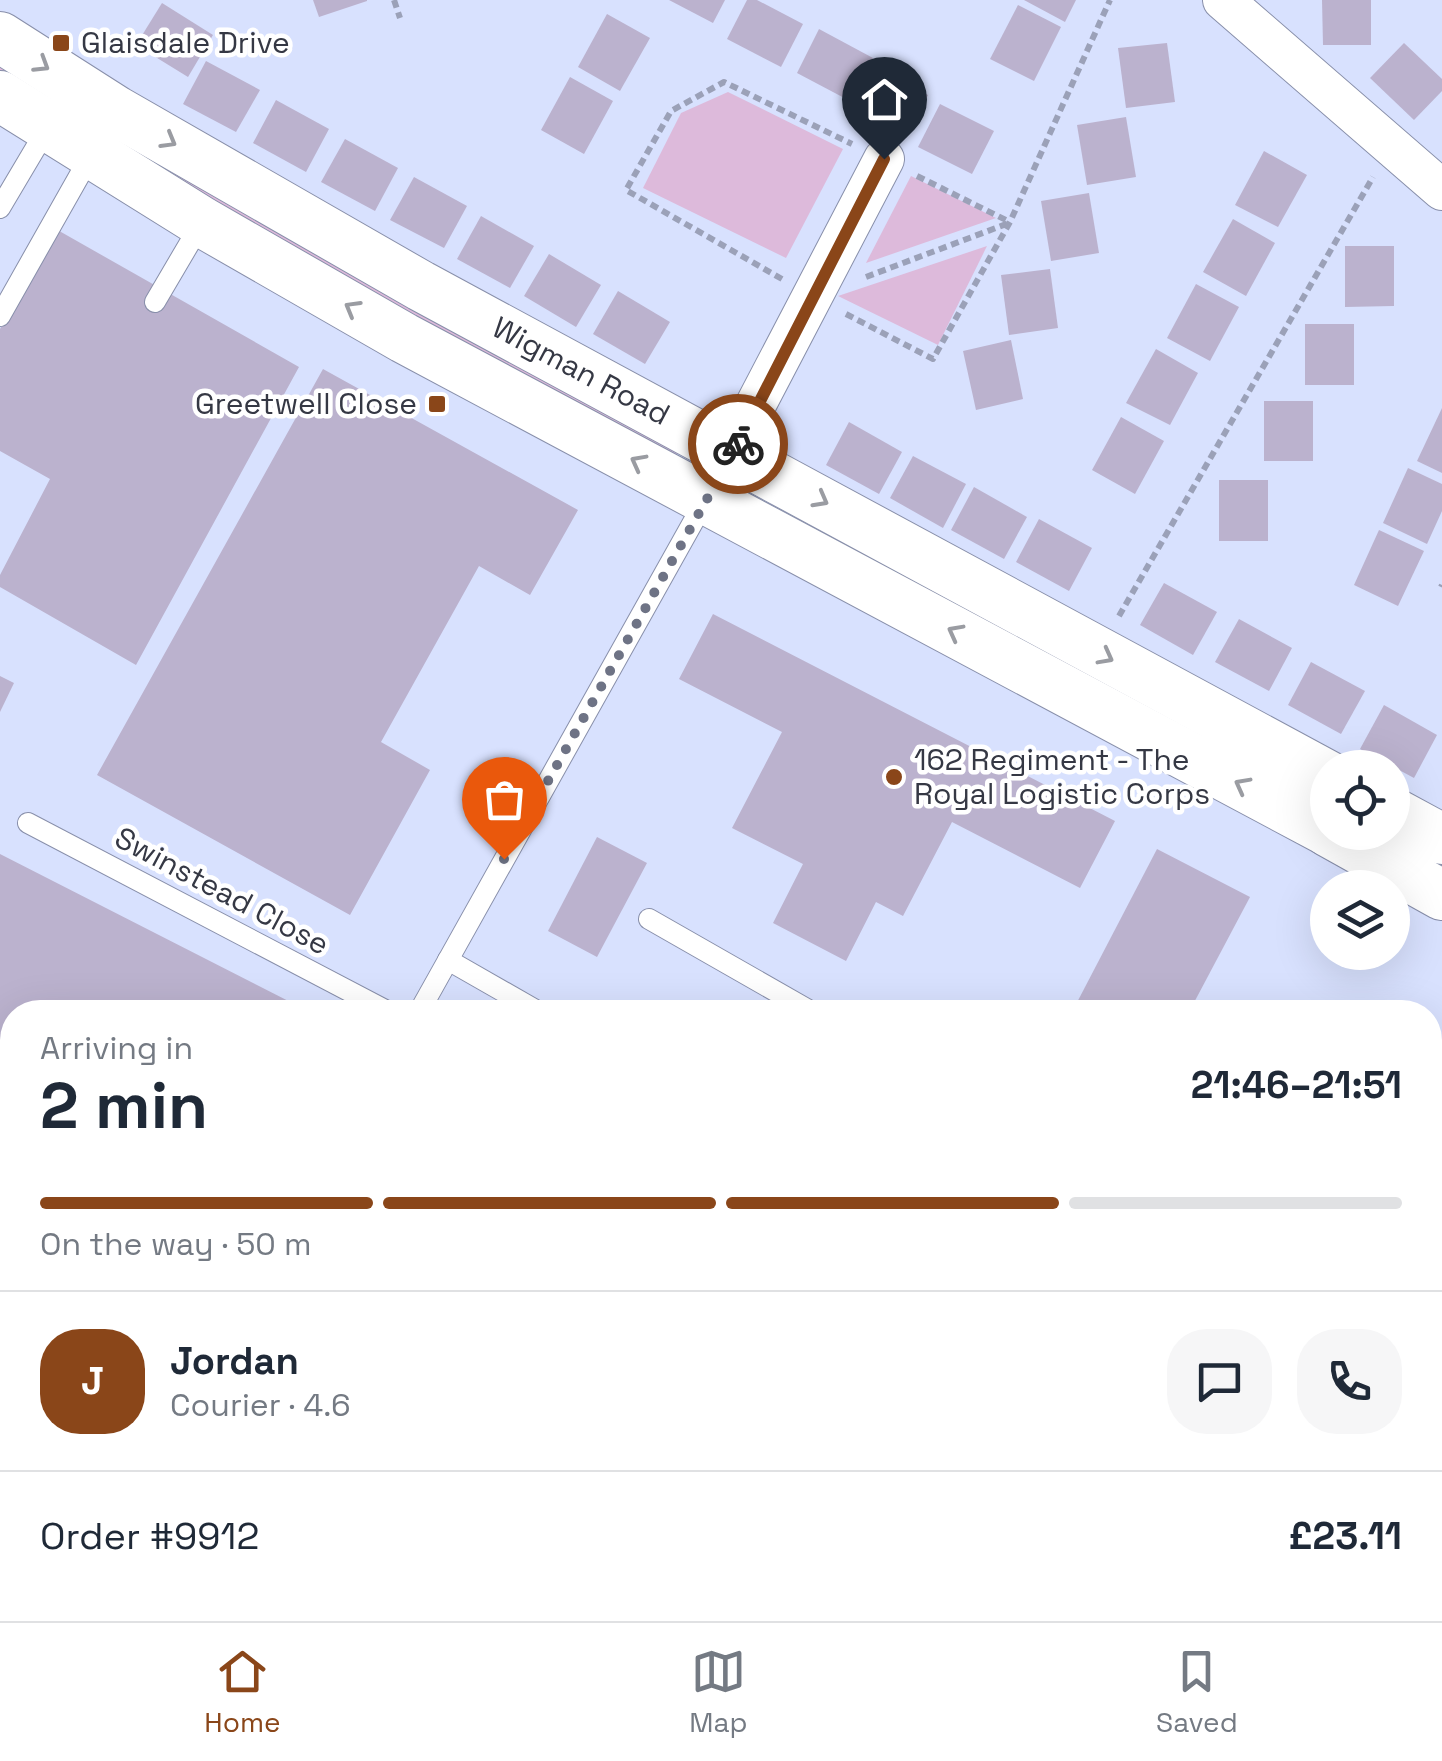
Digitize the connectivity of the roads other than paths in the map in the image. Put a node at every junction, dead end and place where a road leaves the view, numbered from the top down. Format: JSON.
{"nodes":[{"id":1,"x":1223,"y":0,"type":"edge"},
{"id":2,"x":0,"y":38,"type":"edge"},
{"id":3,"x":0,"y":96,"type":"edge"},
{"id":4,"x":48,"y":127,"type":"junction"},
{"id":5,"x":92,"y":155,"type":"junction"},
{"id":6,"x":884,"y":159,"type":"road end"},
{"id":7,"x":1442,"y":190,"type":"edge"},
{"id":8,"x":0,"y":208,"type":"edge"},
{"id":9,"x":202,"y":222,"type":"junction"},
{"id":10,"x":155,"y":302,"type":"dead end"},
{"id":11,"x":0,"y":316,"type":"edge"},
{"id":12,"x":734,"y":452,"type":"junction"},
{"id":13,"x":707,"y":498,"type":"junction"},
{"id":14,"x":1310,"y":811,"type":"edge"},
{"id":15,"x":1310,"y":812,"type":"edge"},
{"id":16,"x":1410,"y":822,"type":"edge"},
{"id":17,"x":28,"y":824,"type":"dead end"},
{"id":18,"x":1442,"y":839,"type":"edge"},
{"id":19,"x":1372,"y":850,"type":"edge"},
{"id":20,"x":1442,"y":895,"type":"edge"},
{"id":21,"x":649,"y":918,"type":"dead end"},
{"id":22,"x":448,"y":960,"type":"junction"},
{"id":23,"x":366,"y":1000,"type":"edge"},
{"id":24,"x":426,"y":1000,"type":"edge"},
{"id":25,"x":518,"y":1000,"type":"edge"},
{"id":26,"x":791,"y":1000,"type":"edge"}],
"edges":[{"from":1,"to":7,"type":"street"},
{"from":2,"to":12,"type":"street","name":"Wigman Road","one_way":true},
{"from":3,"to":4,"type":"street","name":"Wigman Road"},
{"from":4,"to":5,"type":"street","name":"Wigman Road"},
{"from":4,"to":8,"type":"lane"},
{"from":5,"to":9,"type":"street","name":"Wigman Road"},
{"from":5,"to":11,"type":"lane"},
{"from":6,"to":12,"type":"street"},
{"from":9,"to":10,"type":"lane"},
{"from":13,"to":9,"type":"street","name":"Wigman Road","one_way":true},
{"from":12,"to":13,"type":"street"},
{"from":12,"to":14,"type":"street","name":"Wigman Road","one_way":true},
{"from":15,"to":13,"type":"street","name":"Wigman Road","one_way":true},
{"from":13,"to":22,"type":"lane"},
{"from":16,"to":18,"type":"street"},
{"from":17,"to":23,"type":"lane","name":"Swinstead Close"},
{"from":19,"to":20,"type":"street","name":"Wigman Road"},
{"from":21,"to":26,"type":"lane"},
{"from":22,"to":24,"type":"lane"},
{"from":22,"to":25,"type":"lane"}]}
